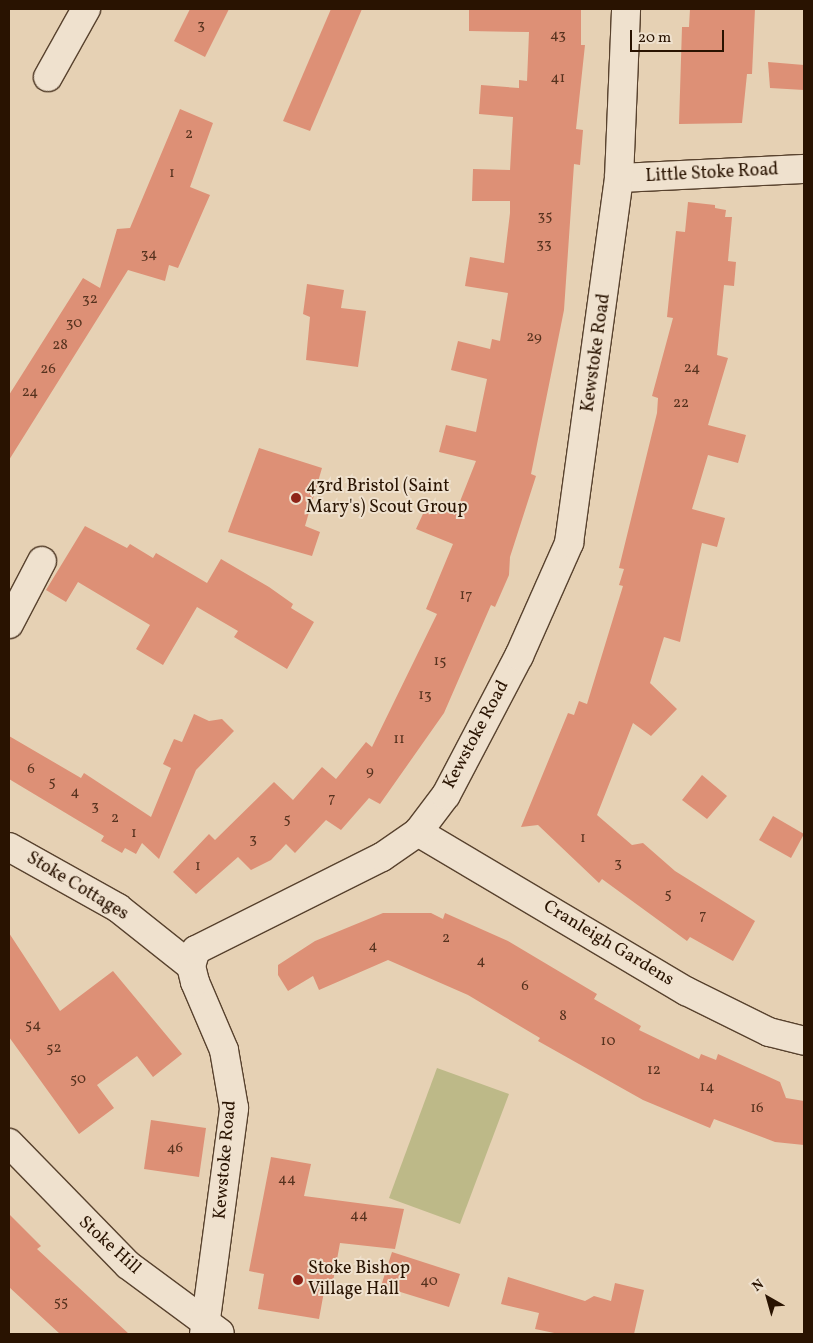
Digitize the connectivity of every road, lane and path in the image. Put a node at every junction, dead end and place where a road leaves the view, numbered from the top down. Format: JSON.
{"nodes":[{"id":1,"x":86,"y":9,"type":"edge"},
{"id":2,"x":626,"y":9,"type":"edge"},
{"id":3,"x":48,"y":77,"type":"dead end"},
{"id":4,"x":804,"y":169,"type":"edge"},
{"id":5,"x":619,"y":178,"type":"junction"},
{"id":6,"x":42,"y":561,"type":"dead end"},
{"id":7,"x":9,"y":624,"type":"edge"},
{"id":8,"x":418,"y":832,"type":"junction"},
{"id":9,"x":9,"y":847,"type":"edge"},
{"id":10,"x":191,"y":966,"type":"junction"},
{"id":11,"x":804,"y":1041,"type":"edge"},
{"id":12,"x":9,"y":1143,"type":"edge"},
{"id":13,"x":211,"y":1331,"type":"edge"}],
"edges":[{"from":1,"to":3,"type":"street"},
{"from":2,"to":5,"type":"street","name":"Kewstoke Road"},
{"from":4,"to":5,"type":"street","name":"Little Stoke Road"},
{"from":5,"to":8,"type":"street","name":"Kewstoke Road"},
{"from":6,"to":7,"type":"street"},
{"from":8,"to":10,"type":"street","name":"Kewstoke Road"},
{"from":8,"to":11,"type":"street","name":"Cranleigh Gardens"},
{"from":9,"to":10,"type":"street","name":"Stoke Cottages"},
{"from":10,"to":13,"type":"street","name":"Kewstoke Road"},
{"from":12,"to":13,"type":"street","name":"Stoke Hill"}]}
